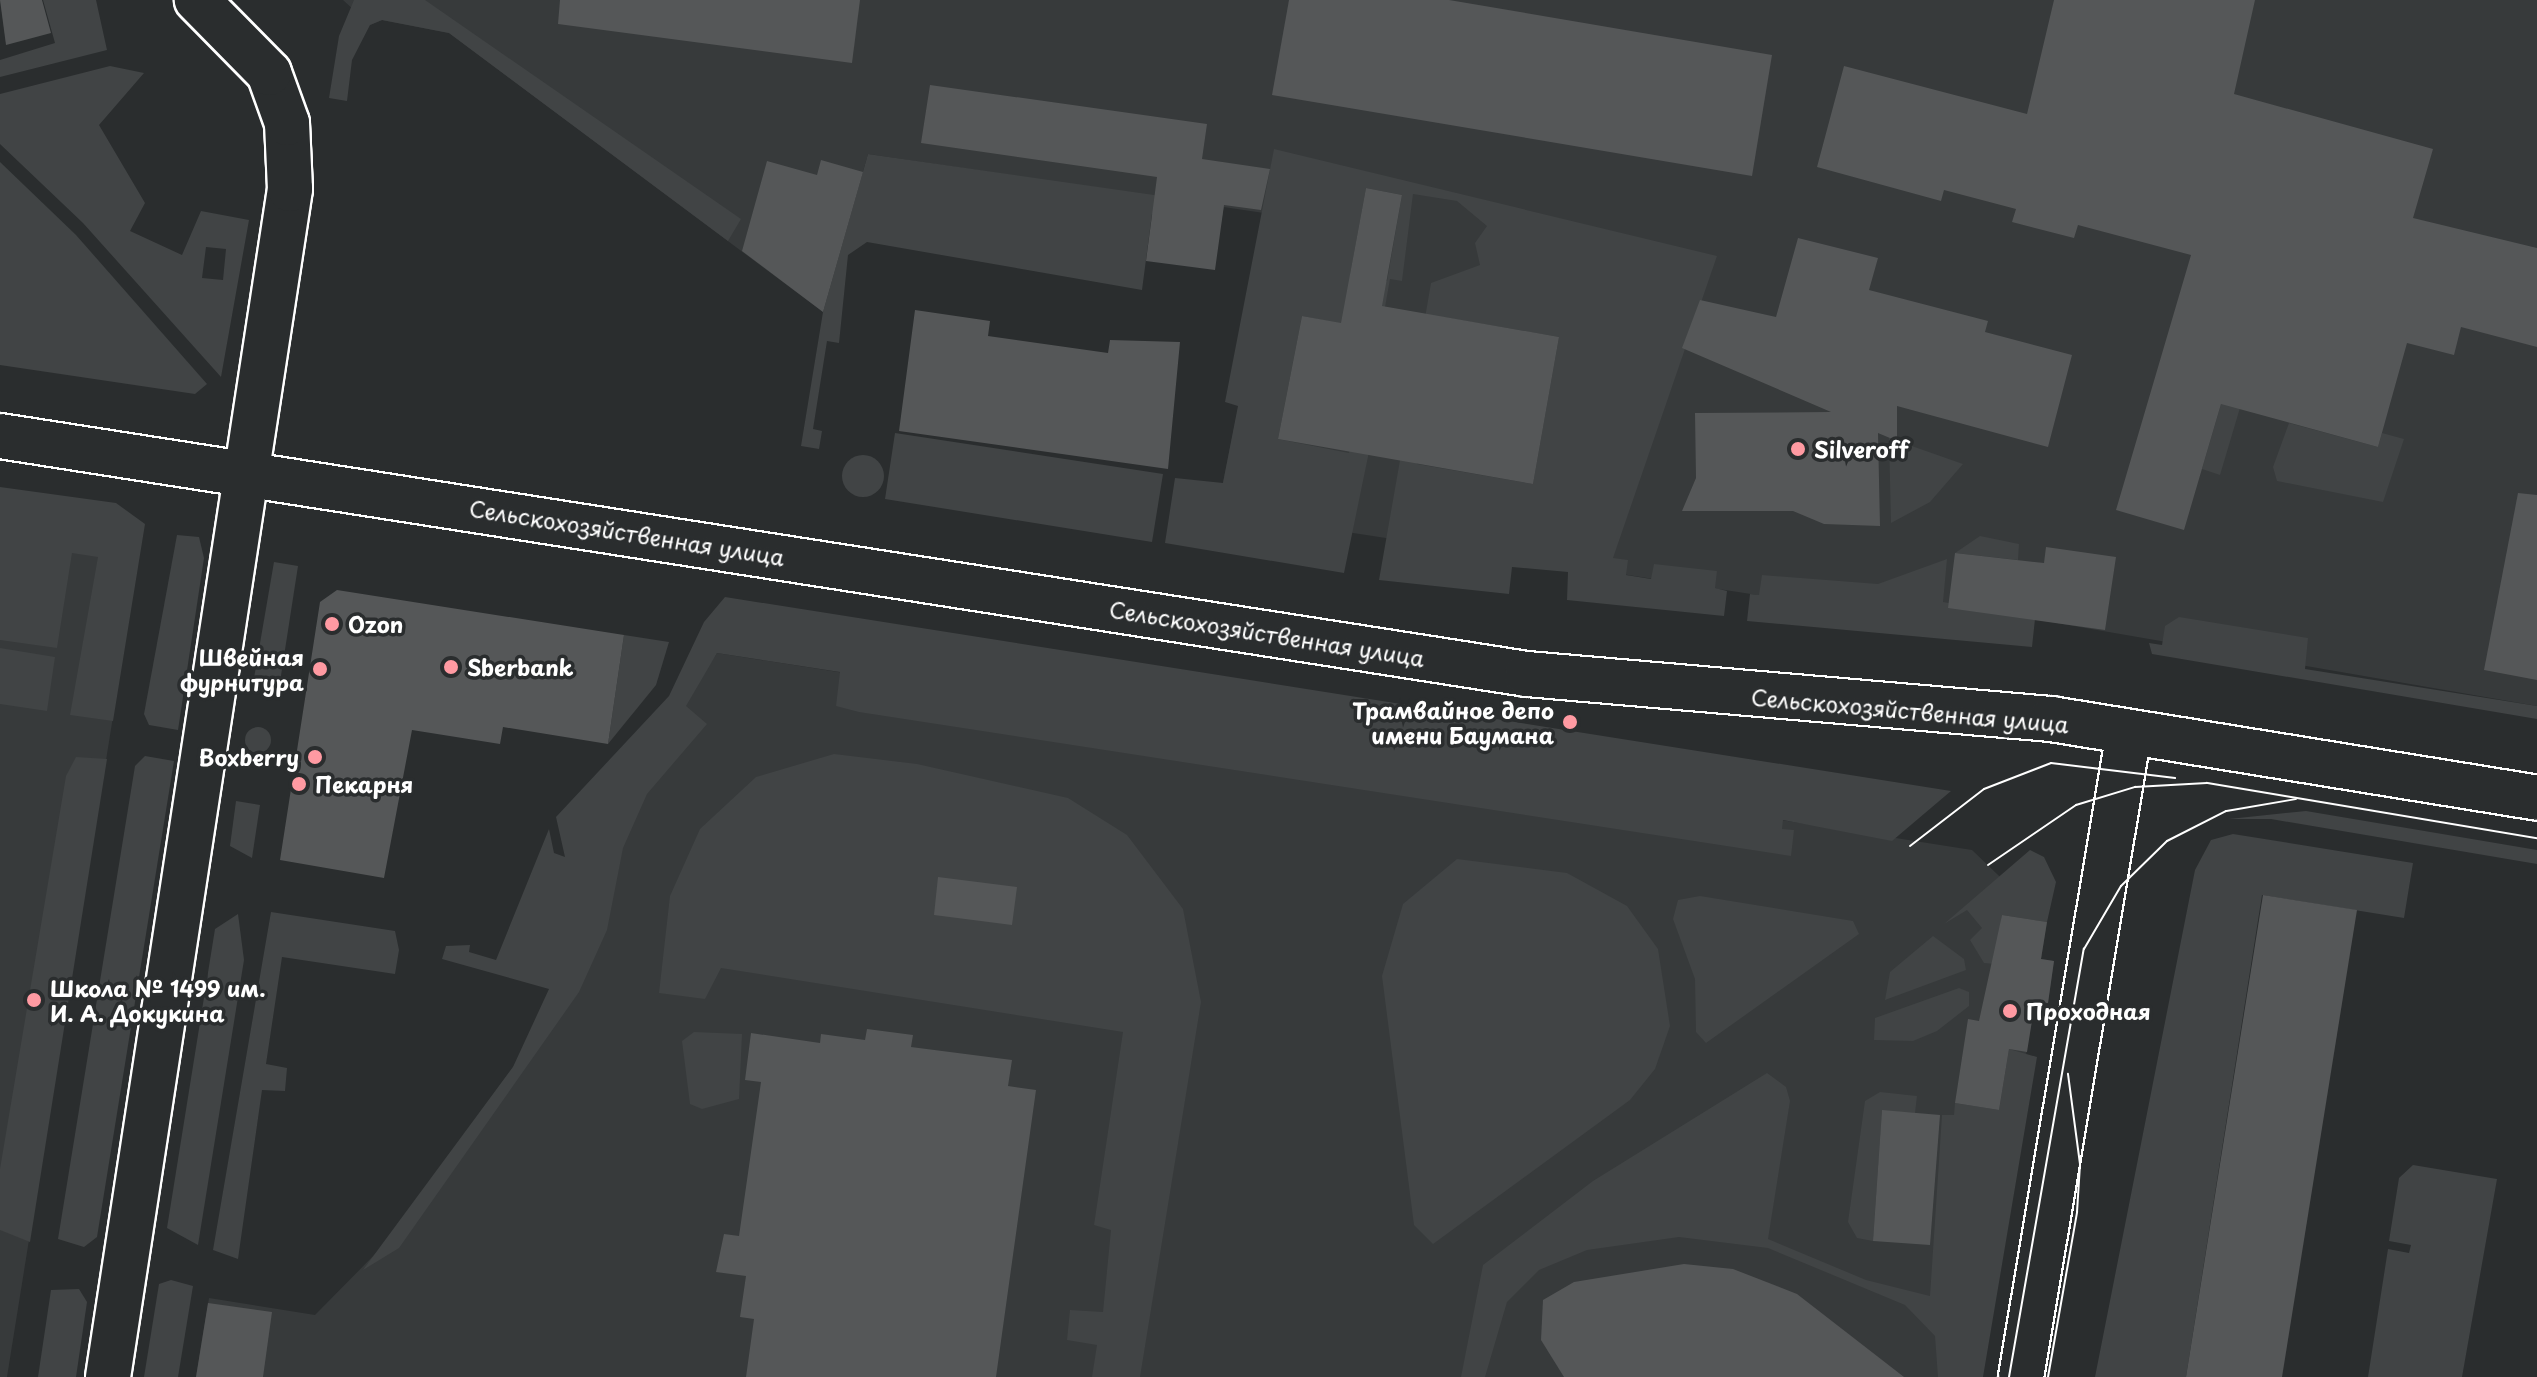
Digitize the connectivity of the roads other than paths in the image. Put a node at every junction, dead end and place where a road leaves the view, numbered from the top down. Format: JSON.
{"nodes":[{"id":1,"x":197,"y":0,"type":"edge"},
{"id":2,"x":0,"y":436,"type":"edge"},
{"id":3,"x":249,"y":474,"type":"junction"},
{"id":4,"x":2129,"y":732,"type":"junction"},
{"id":5,"x":2537,"y":798,"type":"edge"},
{"id":6,"x":108,"y":1377,"type":"edge"},
{"id":7,"x":2021,"y":1377,"type":"edge"}],
"edges":[{"from":1,"to":3,"type":"main road"},
{"from":2,"to":3,"type":"main road","name":"Сельскохозяйственная улица"},
{"from":3,"to":4,"type":"main road","name":"Сельскохозяйственная улица"},
{"from":3,"to":6,"type":"main road"},
{"from":4,"to":5,"type":"main road","name":"Сельскохозяйственная улица"},
{"from":4,"to":7,"type":"main road"}]}
